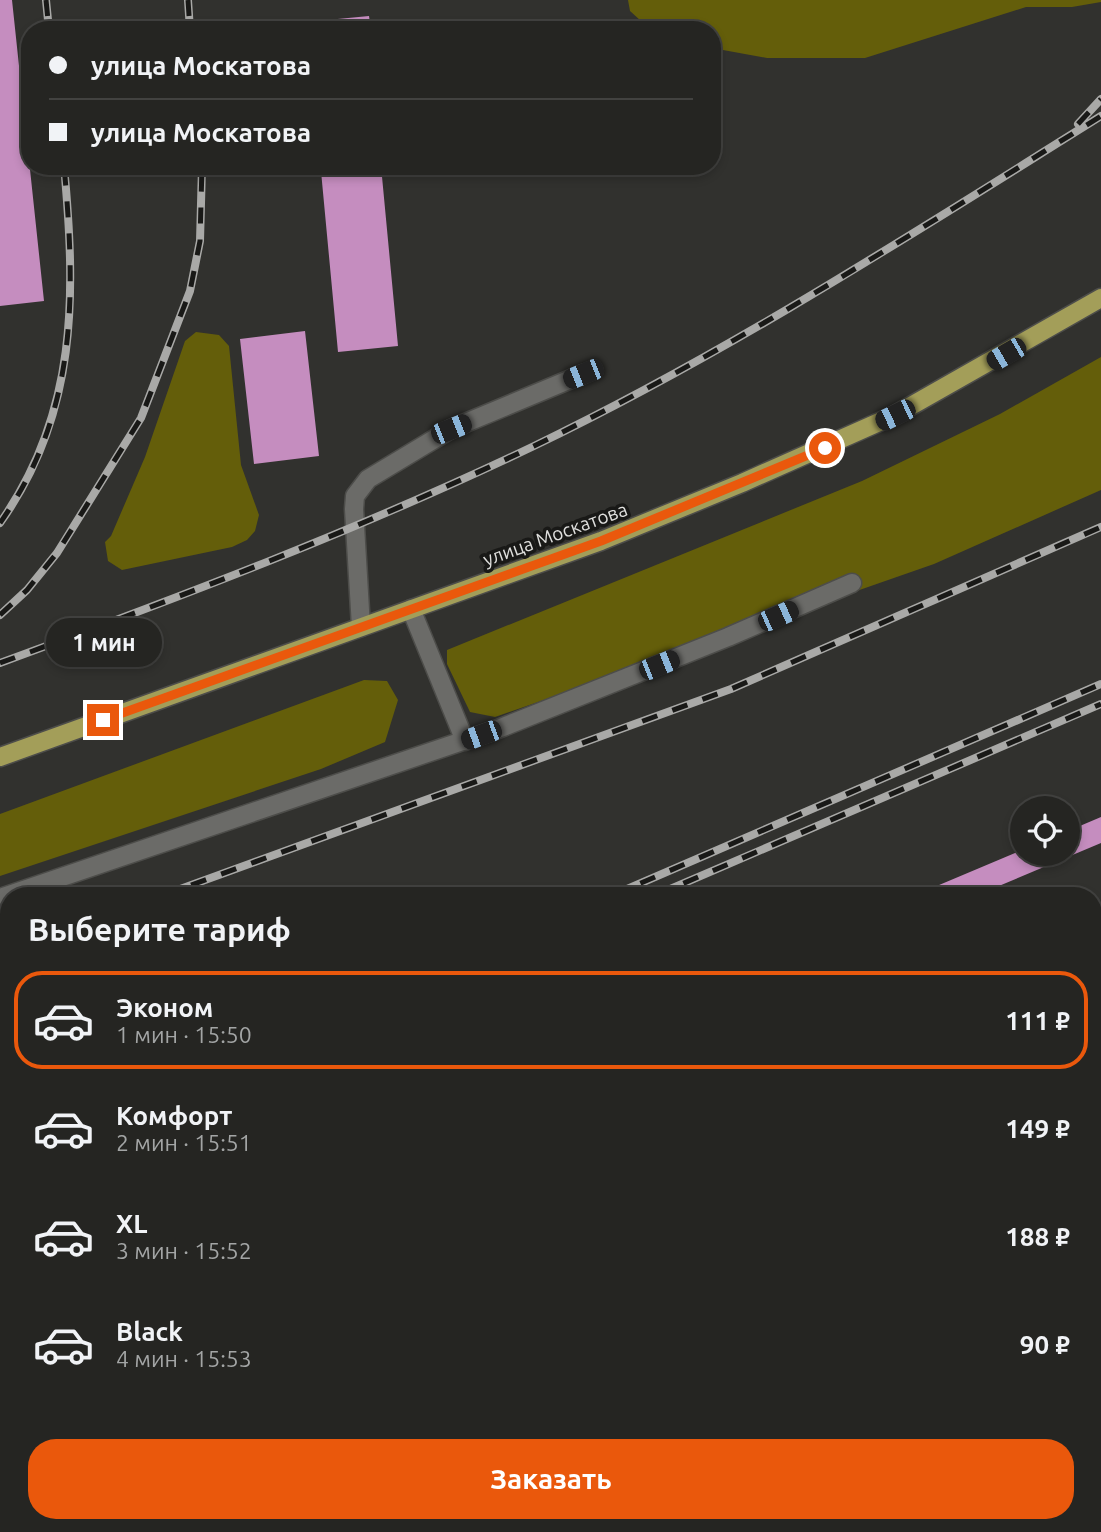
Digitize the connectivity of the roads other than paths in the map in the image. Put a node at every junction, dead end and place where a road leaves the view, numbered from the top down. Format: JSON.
{"nodes":[{"id":1,"x":1101,"y":298,"type":"edge"},
{"id":2,"x":583,"y":374,"type":"dead end"},
{"id":3,"x":852,"y":583,"type":"dead end"},
{"id":4,"x":411,"y":609,"type":"junction"},
{"id":5,"x":361,"y":627,"type":"junction"},
{"id":6,"x":464,"y":741,"type":"junction"},
{"id":7,"x":0,"y":757,"type":"edge"},
{"id":8,"x":33,"y":887,"type":"edge"}],
"edges":[{"from":1,"to":4,"type":"main road","name":"улица Москатова"},
{"from":2,"to":5,"type":"lane"},
{"from":3,"to":6,"type":"lane"},
{"from":4,"to":5,"type":"main road","name":"улица Москатова"},
{"from":4,"to":6,"type":"lane"},
{"from":5,"to":7,"type":"main road","name":"улица Москатова"},
{"from":6,"to":8,"type":"lane"}]}
